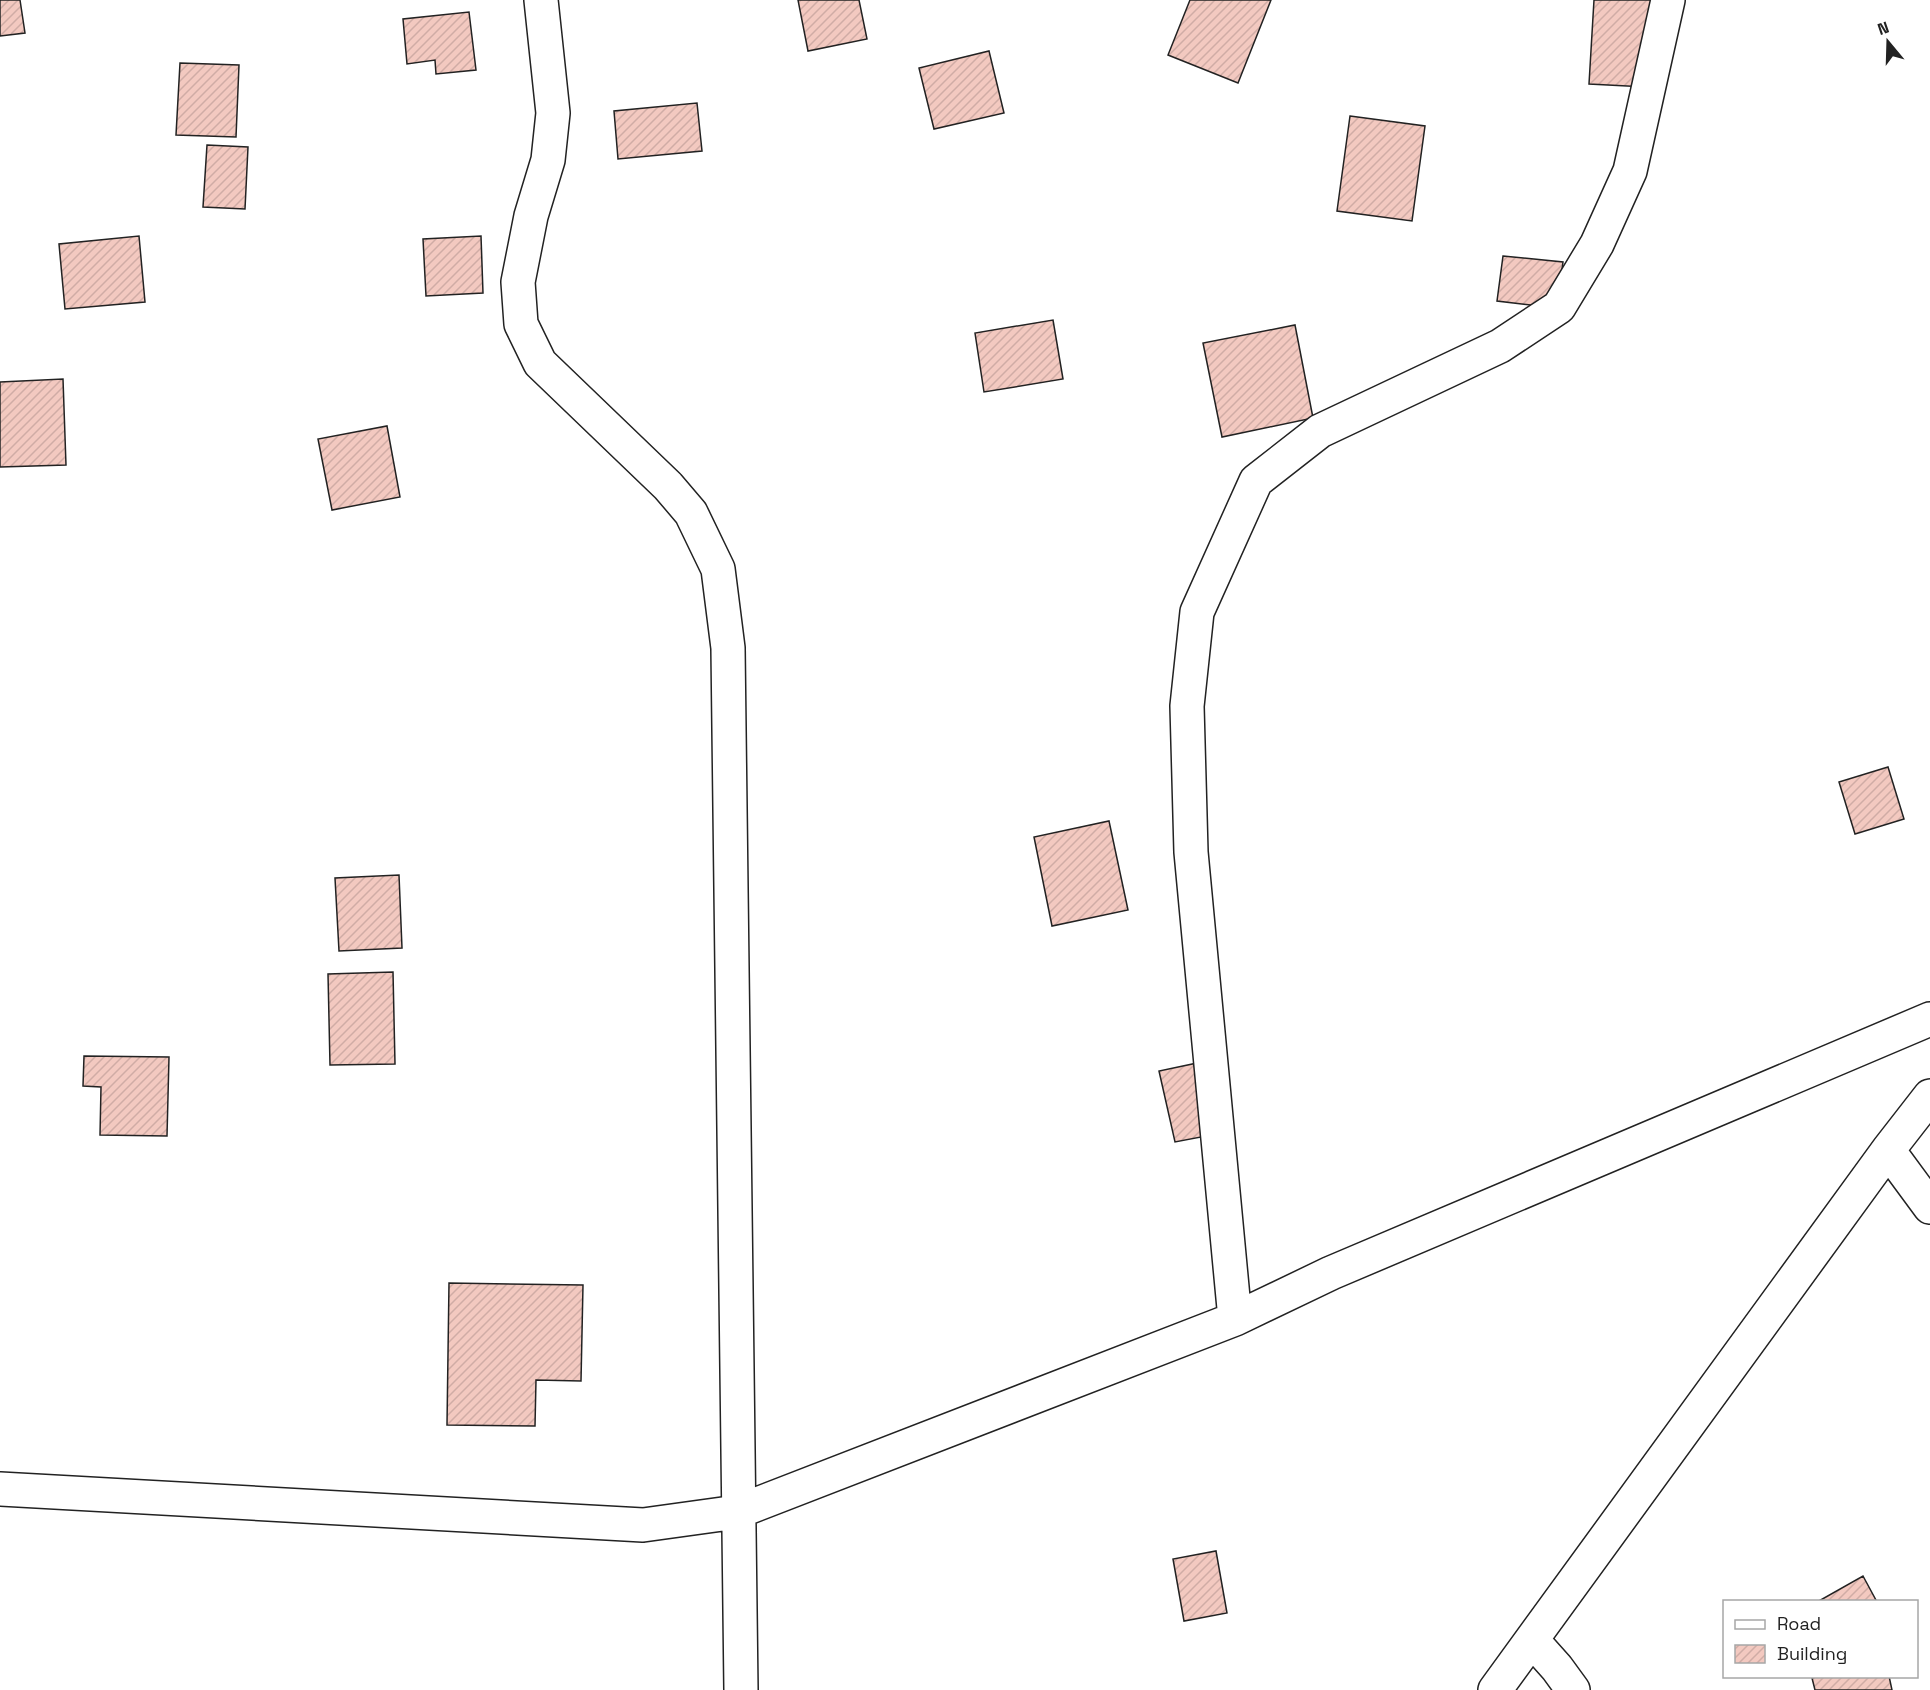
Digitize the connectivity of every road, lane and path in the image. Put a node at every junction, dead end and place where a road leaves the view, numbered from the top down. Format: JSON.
{"nodes":[{"id":1,"x":541,"y":0,"type":"edge"},
{"id":2,"x":1668,"y":0,"type":"edge"},
{"id":3,"x":1930,"y":1019,"type":"edge"},
{"id":4,"x":1930,"y":1096,"type":"edge"},
{"id":5,"x":1888,"y":1150,"type":"junction"},
{"id":6,"x":1930,"y":1207,"type":"edge"},
{"id":7,"x":1235,"y":1318,"type":"junction"},
{"id":8,"x":0,"y":1489,"type":"edge"},
{"id":9,"x":737,"y":1512,"type":"junction"},
{"id":10,"x":1532,"y":1640,"type":"junction"},
{"id":11,"x":745,"y":1687,"type":"edge"},
{"id":12,"x":1495,"y":1690,"type":"edge"},
{"id":13,"x":1573,"y":1690,"type":"edge"}],
"edges":[{"from":1,"to":9,"type":"street"},
{"from":2,"to":7,"type":"street"},
{"from":3,"to":7,"type":"street"},
{"from":4,"to":5,"type":"street"},
{"from":5,"to":6,"type":"street"},
{"from":5,"to":10,"type":"street"},
{"from":7,"to":9,"type":"street"},
{"from":8,"to":9,"type":"street"},
{"from":9,"to":11,"type":"street"},
{"from":10,"to":12,"type":"street"},
{"from":10,"to":13,"type":"street"}]}
